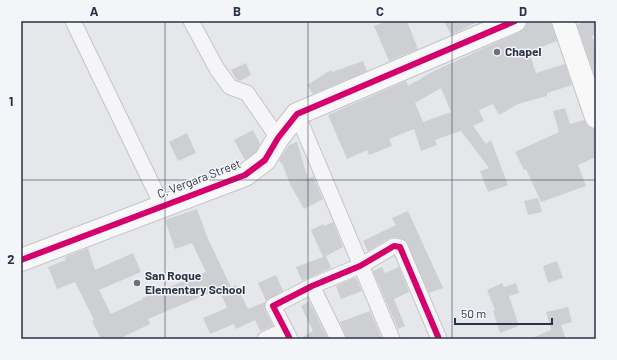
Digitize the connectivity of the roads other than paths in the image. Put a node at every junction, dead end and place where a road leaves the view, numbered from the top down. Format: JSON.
{"nodes":[{"id":1,"x":73,"y":21,"type":"edge"},
{"id":2,"x":191,"y":21,"type":"edge"},
{"id":3,"x":515,"y":21,"type":"edge"},
{"id":4,"x":563,"y":21,"type":"edge"},
{"id":5,"x":297,"y":114,"type":"junction"},
{"id":6,"x":596,"y":117,"type":"edge"},
{"id":7,"x":278,"y":138,"type":"junction"},
{"id":8,"x":162,"y":205,"type":"junction"},
{"id":9,"x":21,"y":260,"type":"edge"},
{"id":10,"x":360,"y":266,"type":"junction"},
{"id":11,"x":312,"y":286,"type":"junction"},
{"id":12,"x":288,"y":334,"type":"edge"},
{"id":13,"x":265,"y":339,"type":"edge"},
{"id":14,"x":338,"y":339,"type":"edge"},
{"id":15,"x":392,"y":339,"type":"edge"},
{"id":16,"x":439,"y":339,"type":"edge"}],
"edges":[{"from":1,"to":8,"type":"street"},
{"from":2,"to":7,"type":"street"},
{"from":3,"to":5,"type":"street","name":"C. Vergara Street"},
{"from":4,"to":6,"type":"street"},
{"from":5,"to":7,"type":"street","name":"C. Vergara Street"},
{"from":5,"to":10,"type":"street"},
{"from":7,"to":8,"type":"street","name":"C. Vergara Street"},
{"from":8,"to":9,"type":"street","name":"C. Vergara Street"},
{"from":10,"to":11,"type":"street"},
{"from":10,"to":15,"type":"street"},
{"from":10,"to":16,"type":"street"},
{"from":11,"to":12,"type":"street"},
{"from":11,"to":14,"type":"street"},
{"from":12,"to":13,"type":"street"}]}
